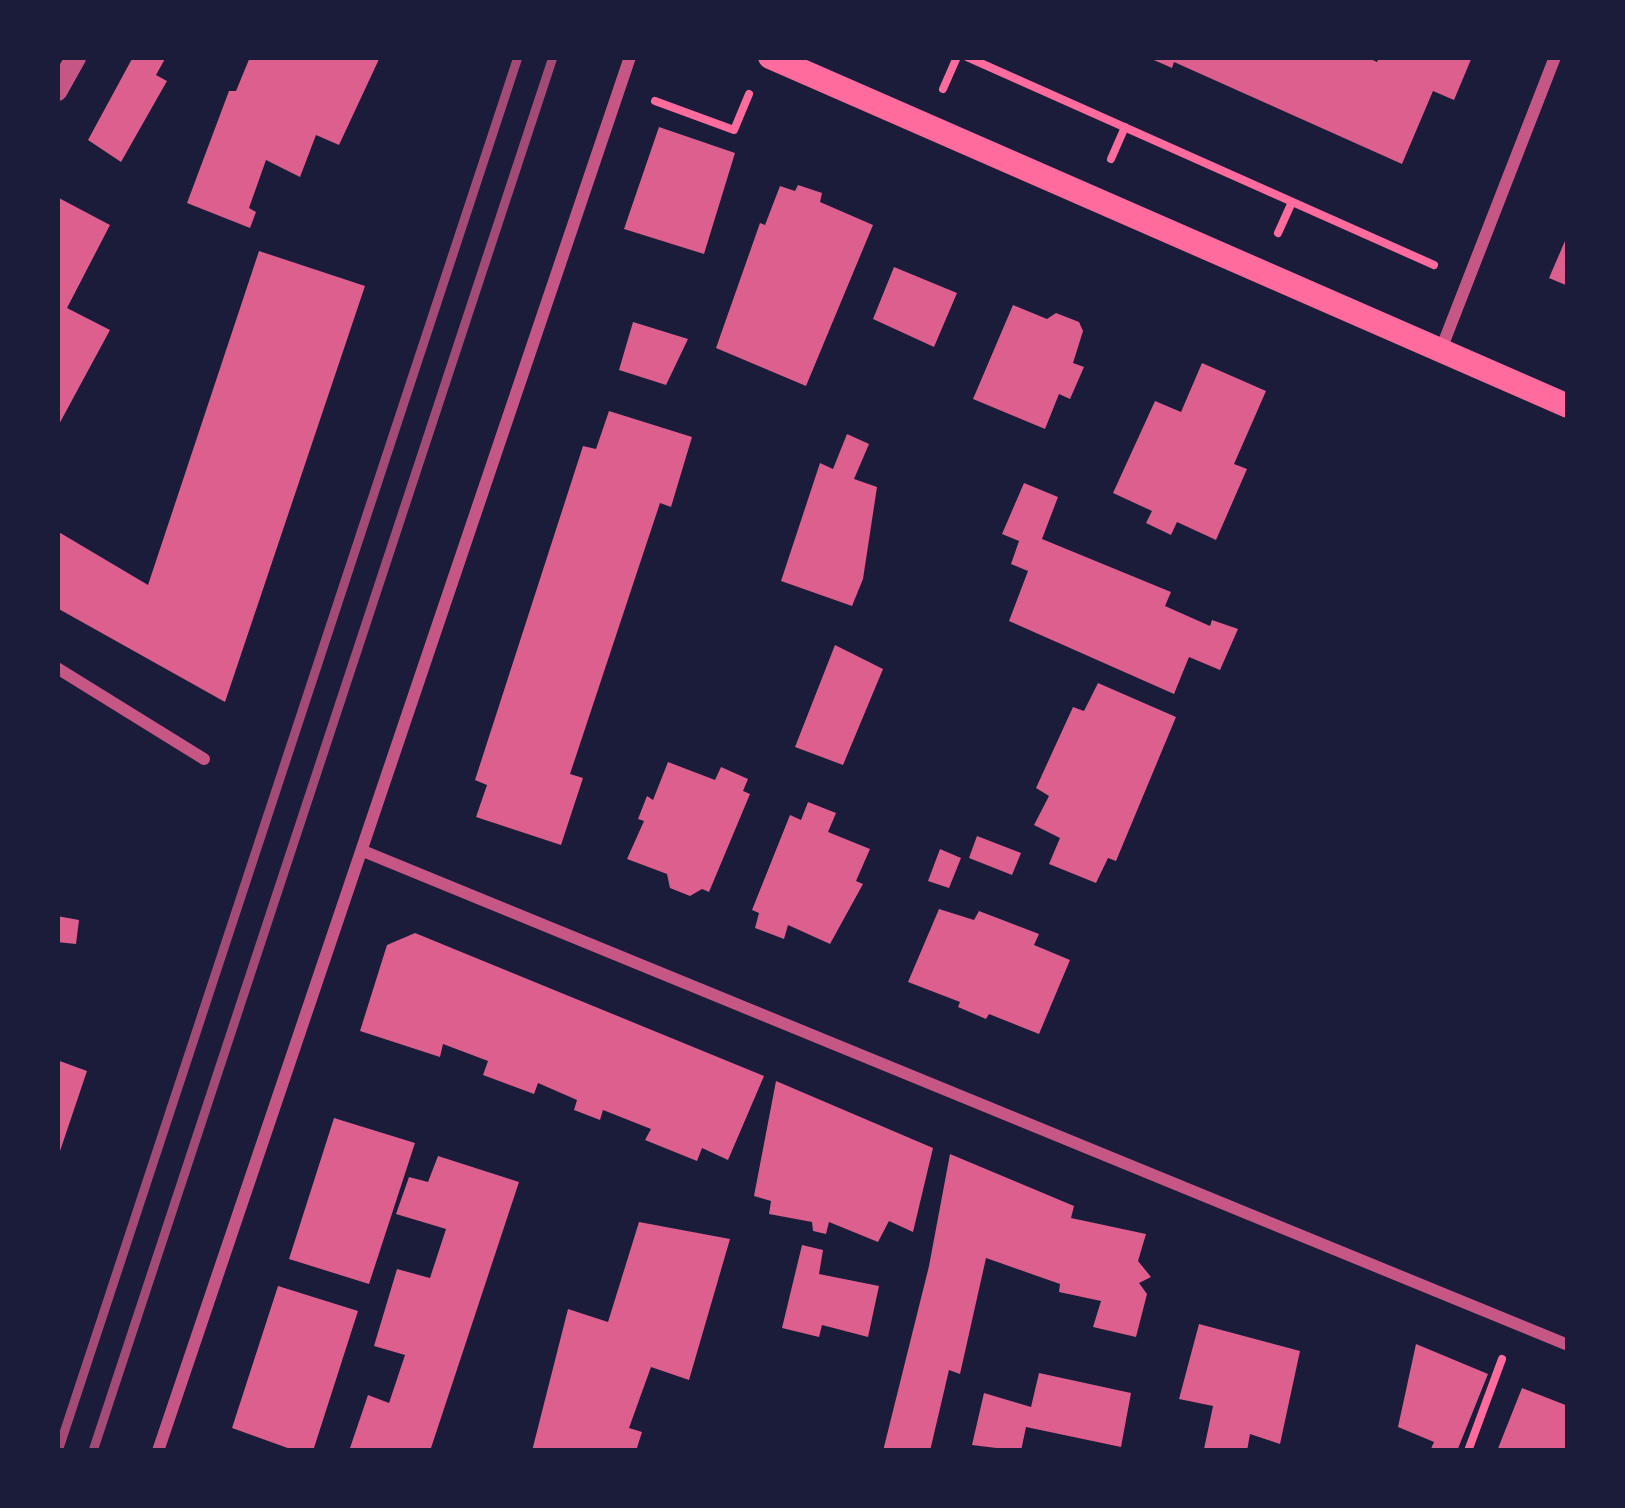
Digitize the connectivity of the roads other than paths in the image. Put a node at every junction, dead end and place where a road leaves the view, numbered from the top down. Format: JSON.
{"nodes":[{"id":1,"x":76,"y":57,"type":"edge"},
{"id":2,"x":630,"y":57,"type":"edge"},
{"id":3,"x":770,"y":57,"type":"edge"},
{"id":4,"x":1555,"y":57,"type":"edge"},
{"id":5,"x":57,"y":92,"type":"edge"},
{"id":6,"x":1440,"y":353,"type":"junction"},
{"id":7,"x":1568,"y":406,"type":"edge"},
{"id":8,"x":57,"y":668,"type":"edge"},
{"id":9,"x":204,"y":759,"type":"dead end"},
{"id":10,"x":363,"y":851,"type":"junction"},
{"id":11,"x":1568,"y":1346,"type":"edge"},
{"id":12,"x":158,"y":1451,"type":"edge"}],
"edges":[{"from":1,"to":5,"type":"street"},
{"from":2,"to":10,"type":"street"},
{"from":3,"to":6,"type":"main road"},
{"from":4,"to":6,"type":"street"},
{"from":6,"to":7,"type":"main road"},
{"from":8,"to":9,"type":"street"},
{"from":10,"to":11,"type":"street"},
{"from":10,"to":12,"type":"street"}]}
